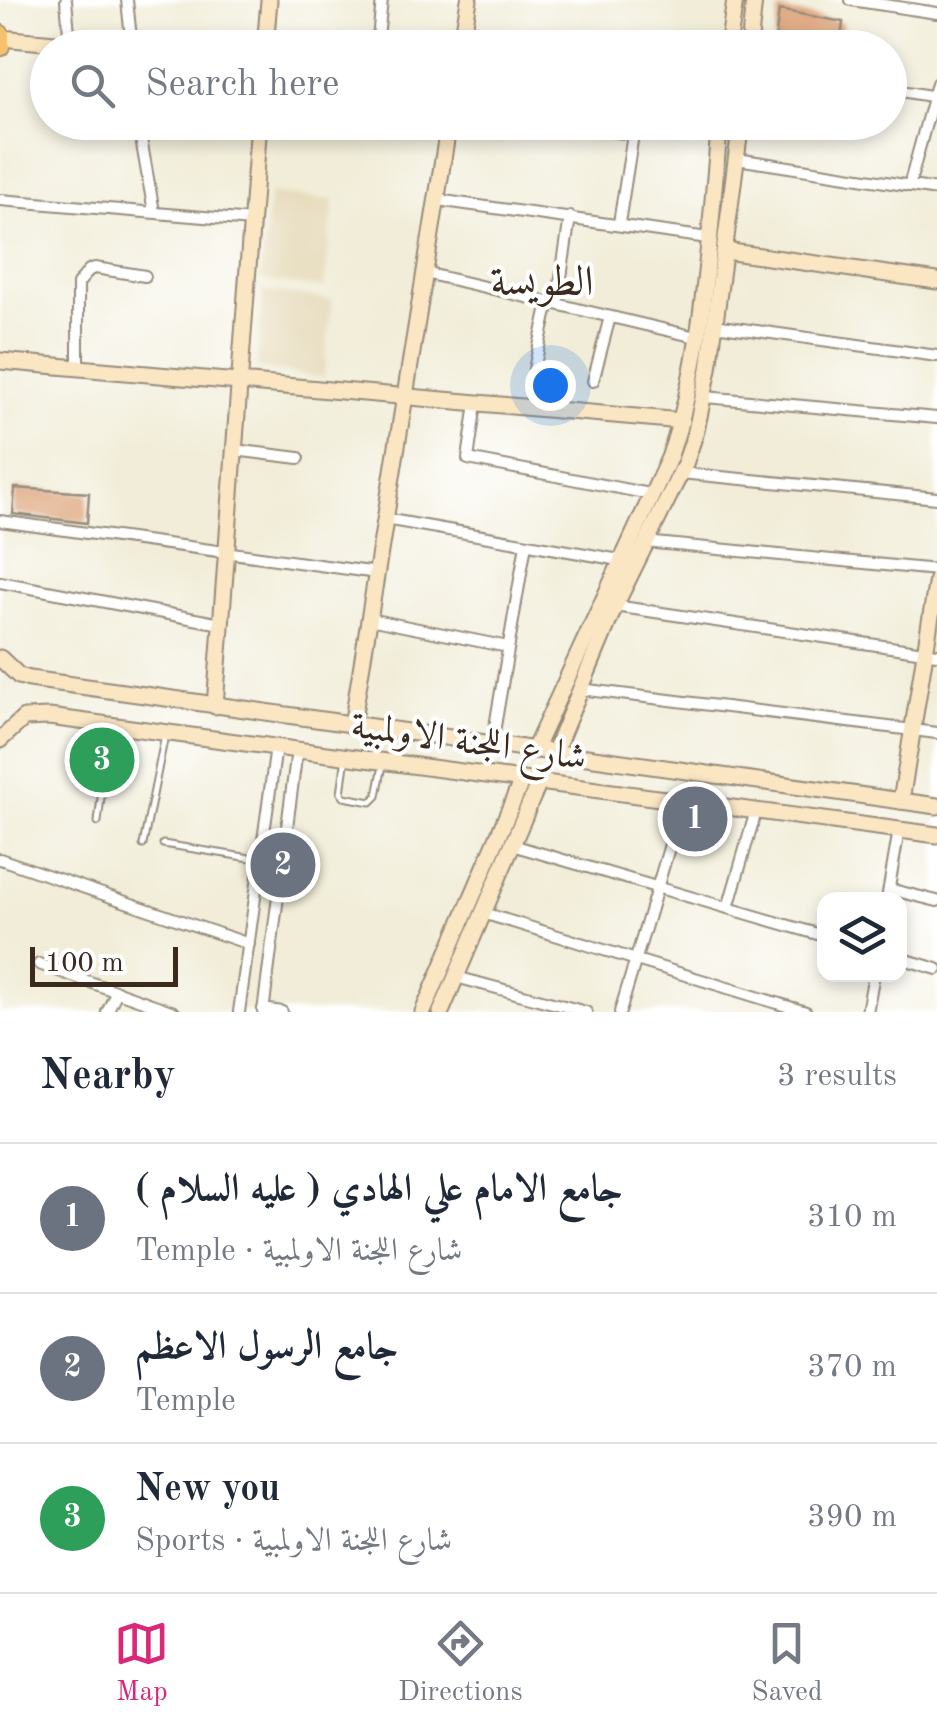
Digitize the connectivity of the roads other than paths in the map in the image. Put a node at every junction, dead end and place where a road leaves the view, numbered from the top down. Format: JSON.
{"nodes":[{"id":1,"x":66,"y":0,"type":"edge"},
{"id":2,"x":128,"y":0,"type":"edge"},
{"id":3,"x":268,"y":0,"type":"edge"},
{"id":4,"x":382,"y":0,"type":"edge"},
{"id":5,"x":469,"y":0,"type":"edge"},
{"id":6,"x":735,"y":0,"type":"edge"},
{"id":7,"x":754,"y":0,"type":"edge"},
{"id":8,"x":851,"y":0,"type":"edge"},
{"id":9,"x":937,"y":13,"type":"edge"},
{"id":10,"x":69,"y":30,"type":"edge"},
{"id":11,"x":130,"y":30,"type":"edge"},
{"id":12,"x":266,"y":30,"type":"edge"},
{"id":13,"x":380,"y":30,"type":"edge"},
{"id":14,"x":464,"y":30,"type":"edge"},
{"id":15,"x":731,"y":30,"type":"edge"},
{"id":16,"x":751,"y":30,"type":"edge"},
{"id":17,"x":1,"y":36,"type":"edge"},
{"id":18,"x":30,"y":39,"type":"edge"},
{"id":19,"x":0,"y":47,"type":"edge"},
{"id":20,"x":937,"y":82,"type":"edge"},
{"id":21,"x":907,"y":92,"type":"edge"},
{"id":22,"x":935,"y":97,"type":"edge"},
{"id":23,"x":141,"y":140,"type":"edge"},
{"id":24,"x":258,"y":140,"type":"edge"},
{"id":25,"x":447,"y":140,"type":"edge"},
{"id":26,"x":632,"y":140,"type":"edge"},
{"id":27,"x":718,"y":140,"type":"edge"},
{"id":28,"x":739,"y":140,"type":"edge"},
{"id":29,"x":736,"y":165,"type":"junction"},
{"id":30,"x":716,"y":168,"type":"junction"},
{"id":31,"x":909,"y":186,"type":"junction"},
{"id":32,"x":937,"y":190,"type":"edge"},
{"id":33,"x":0,"y":200,"type":"edge"},
{"id":34,"x":437,"y":200,"type":"junction"},
{"id":35,"x":154,"y":212,"type":"junction"},
{"id":36,"x":570,"y":217,"type":"junction"},
{"id":37,"x":252,"y":221,"type":"junction"},
{"id":38,"x":619,"y":223,"type":"junction"},
{"id":39,"x":708,"y":238,"type":"junction"},
{"id":40,"x":725,"y":251,"type":"junction"},
{"id":41,"x":425,"y":273,"type":"junction"},
{"id":42,"x":145,"y":276,"type":"dead end"},
{"id":43,"x":937,"y":281,"type":"edge"},
{"id":44,"x":553,"y":303,"type":"junction"},
{"id":45,"x":610,"y":317,"type":"junction"},
{"id":46,"x":714,"y":325,"type":"junction"},
{"id":47,"x":696,"y":337,"type":"junction"},
{"id":48,"x":937,"y":356,"type":"edge"},
{"id":49,"x":0,"y":361,"type":"edge"},
{"id":50,"x":78,"y":368,"type":"junction"},
{"id":51,"x":534,"y":368,"type":"dead end"},
{"id":52,"x":592,"y":381,"type":"dead end"},
{"id":53,"x":239,"y":382,"type":"junction"},
{"id":54,"x":405,"y":397,"type":"junction"},
{"id":55,"x":705,"y":398,"type":"junction"},
{"id":56,"x":476,"y":403,"type":"junction"},
{"id":57,"x":937,"y":418,"type":"edge"},
{"id":58,"x":682,"y":421,"type":"junction"},
{"id":59,"x":234,"y":450,"type":"junction"},
{"id":60,"x":299,"y":458,"type":"dead end"},
{"id":61,"x":678,"y":465,"type":"junction"},
{"id":62,"x":650,"y":494,"type":"junction"},
{"id":63,"x":937,"y":498,"type":"edge"},
{"id":64,"x":386,"y":519,"type":"junction"},
{"id":65,"x":0,"y":521,"type":"edge"},
{"id":66,"x":645,"y":542,"type":"junction"},
{"id":67,"x":526,"y":544,"type":"junction"},
{"id":68,"x":226,"y":550,"type":"junction"},
{"id":69,"x":620,"y":560,"type":"junction"},
{"id":70,"x":937,"y":570,"type":"edge"},
{"id":71,"x":377,"y":572,"type":"junction"},
{"id":72,"x":937,"y":578,"type":"edge"},
{"id":73,"x":0,"y":582,"type":"edge"},
{"id":74,"x":615,"y":606,"type":"junction"},
{"id":75,"x":370,"y":619,"type":"junction"},
{"id":76,"x":221,"y":624,"type":"junction"},
{"id":77,"x":508,"y":647,"type":"junction"},
{"id":78,"x":931,"y":653,"type":"edge"},
{"id":79,"x":0,"y":658,"type":"edge"},
{"id":80,"x":52,"y":682,"type":"junction"},
{"id":81,"x":580,"y":689,"type":"junction"},
{"id":82,"x":215,"y":706,"type":"junction"},
{"id":83,"x":49,"y":717,"type":"junction"},
{"id":84,"x":110,"y":726,"type":"junction"},
{"id":85,"x":352,"y":726,"type":"junction"},
{"id":86,"x":912,"y":730,"type":"junction"},
{"id":87,"x":166,"y":733,"type":"junction"},
{"id":88,"x":937,"y":733,"type":"edge"},
{"id":89,"x":0,"y":740,"type":"edge"},
{"id":90,"x":492,"y":744,"type":"junction"},
{"id":91,"x":276,"y":748,"type":"junction"},
{"id":92,"x":297,"y":750,"type":"junction"},
{"id":93,"x":534,"y":750,"type":"junction"},
{"id":94,"x":554,"y":753,"type":"junction"},
{"id":95,"x":346,"y":757,"type":"junction"},
{"id":96,"x":384,"y":762,"type":"junction"},
{"id":97,"x":530,"y":781,"type":"junction"},
{"id":98,"x":804,"y":789,"type":"junction"},
{"id":99,"x":840,"y":793,"type":"junction"},
{"id":100,"x":901,"y":801,"type":"junction"},
{"id":101,"x":684,"y":802,"type":"junction"},
{"id":102,"x":937,"y":806,"type":"edge"},
{"id":103,"x":756,"y":811,"type":"junction"},
{"id":104,"x":800,"y":817,"type":"junction"},
{"id":105,"x":98,"y":822,"type":"dead end"},
{"id":106,"x":836,"y":822,"type":"junction"},
{"id":107,"x":899,"y":830,"type":"junction"},
{"id":108,"x":937,"y":835,"type":"edge"},
{"id":109,"x":163,"y":844,"type":"dead end"},
{"id":110,"x":143,"y":845,"type":"dead end"},
{"id":111,"x":512,"y":845,"type":"junction"},
{"id":112,"x":0,"y":859,"type":"edge"},
{"id":113,"x":260,"y":859,"type":"junction"},
{"id":114,"x":658,"y":887,"type":"junction"},
{"id":115,"x":888,"y":892,"type":"edge"},
{"id":116,"x":907,"y":897,"type":"edge"},
{"id":117,"x":937,"y":902,"type":"edge"},
{"id":118,"x":481,"y":905,"type":"junction"},
{"id":119,"x":728,"y":908,"type":"junction"},
{"id":120,"x":817,"y":934,"type":"edge"},
{"id":121,"x":248,"y":944,"type":"junction"},
{"id":122,"x":907,"y":960,"type":"edge"},
{"id":123,"x":636,"y":961,"type":"junction"},
{"id":124,"x":39,"y":964,"type":"dead end"},
{"id":125,"x":937,"y":970,"type":"edge"},
{"id":126,"x":456,"y":977,"type":"junction"},
{"id":127,"x":873,"y":982,"type":"edge"},
{"id":128,"x":116,"y":992,"type":"junction"},
{"id":129,"x":263,"y":1011,"type":"edge"},
{"id":130,"x":108,"y":1012,"type":"edge"},
{"id":131,"x":174,"y":1012,"type":"edge"},
{"id":132,"x":239,"y":1012,"type":"edge"},
{"id":133,"x":282,"y":1012,"type":"edge"},
{"id":134,"x":422,"y":1012,"type":"edge"},
{"id":135,"x":441,"y":1012,"type":"edge"},
{"id":136,"x":586,"y":1012,"type":"edge"},
{"id":137,"x":620,"y":1012,"type":"edge"},
{"id":138,"x":806,"y":1012,"type":"edge"},
{"id":139,"x":867,"y":1012,"type":"edge"}],
"edges":[{"from":1,"to":10,"type":"street"},
{"from":2,"to":11,"type":"street"},
{"from":3,"to":12,"type":"main road"},
{"from":4,"to":13,"type":"street"},
{"from":5,"to":14,"type":"main road"},
{"from":6,"to":15,"type":"main road"},
{"from":7,"to":16,"type":"main road"},
{"from":8,"to":9,"type":"street"},
{"from":17,"to":18,"type":"main road"},
{"from":17,"to":19,"type":"main road"},
{"from":20,"to":22,"type":"street"},
{"from":21,"to":22,"type":"street"},
{"from":22,"to":31,"type":"street"},
{"from":23,"to":35,"type":"street"},
{"from":24,"to":37,"type":"main road"},
{"from":25,"to":34,"type":"main road"},
{"from":26,"to":38,"type":"street"},
{"from":27,"to":30,"type":"main road"},
{"from":28,"to":29,"type":"main road"},
{"from":29,"to":30,"type":"main road"},
{"from":29,"to":31,"type":"street"},
{"from":29,"to":40,"type":"main road"},
{"from":30,"to":39,"type":"main road"},
{"from":31,"to":32,"type":"street"},
{"from":33,"to":35,"type":"street"},
{"from":34,"to":36,"type":"street"},
{"from":34,"to":41,"type":"main road"},
{"from":35,"to":37,"type":"street"},
{"from":36,"to":38,"type":"street"},
{"from":36,"to":44,"type":"street"},
{"from":37,"to":53,"type":"main road"},
{"from":38,"to":39,"type":"street"},
{"from":39,"to":47,"type":"main road"},
{"from":40,"to":43,"type":"main road"},
{"from":40,"to":46,"type":"main road"},
{"from":41,"to":44,"type":"street"},
{"from":41,"to":54,"type":"main road"},
{"from":42,"to":50,"type":"street"},
{"from":44,"to":45,"type":"street"},
{"from":44,"to":51,"type":"street"},
{"from":45,"to":47,"type":"street"},
{"from":45,"to":52,"type":"street"},
{"from":46,"to":48,"type":"street"},
{"from":46,"to":55,"type":"main road"},
{"from":47,"to":58,"type":"main road"},
{"from":49,"to":50,"type":"main road"},
{"from":50,"to":53,"type":"main road"},
{"from":53,"to":54,"type":"main road"},
{"from":53,"to":59,"type":"main road"},
{"from":54,"to":56,"type":"main road"},
{"from":54,"to":64,"type":"main road"},
{"from":55,"to":57,"type":"street"},
{"from":55,"to":61,"type":"main road"},
{"from":56,"to":58,"type":"main road"},
{"from":56,"to":62,"type":"street"},
{"from":58,"to":61,"type":"main road"},
{"from":59,"to":60,"type":"street"},
{"from":59,"to":68,"type":"main road"},
{"from":61,"to":62,"type":"main road"},
{"from":61,"to":63,"type":"street"},
{"from":61,"to":66,"type":"main road"},
{"from":62,"to":69,"type":"main road"},
{"from":64,"to":67,"type":"street"},
{"from":64,"to":71,"type":"main road"},
{"from":65,"to":68,"type":"street"},
{"from":66,"to":70,"type":"street"},
{"from":66,"to":74,"type":"main road"},
{"from":67,"to":69,"type":"street"},
{"from":67,"to":77,"type":"street"},
{"from":68,"to":71,"type":"street"},
{"from":68,"to":76,"type":"main road"},
{"from":69,"to":93,"type":"main road"},
{"from":71,"to":75,"type":"main road"},
{"from":72,"to":78,"type":"main road"},
{"from":73,"to":76,"type":"street"},
{"from":74,"to":78,"type":"street"},
{"from":74,"to":81,"type":"main road"},
{"from":75,"to":77,"type":"street"},
{"from":75,"to":85,"type":"main road"},
{"from":76,"to":82,"type":"main road"},
{"from":77,"to":90,"type":"street"},
{"from":78,"to":86,"type":"main road"},
{"from":79,"to":80,"type":"main road","name":"شارع اللجنة الاولمبية"},
{"from":80,"to":82,"type":"main road","name":"شارع اللجنة الاولمبية"},
{"from":80,"to":83,"type":"main road"},
{"from":81,"to":86,"type":"street"},
{"from":81,"to":94,"type":"main road"},
{"from":82,"to":85,"type":"main road","name":"شارع اللجنة الاولمبية"},
{"from":83,"to":84,"type":"main road","name":"شارع اللجنة الاولمبية"},
{"from":83,"to":89,"type":"main road"},
{"from":84,"to":87,"type":"main road","name":"شارع اللجنة الاولمبية"},
{"from":84,"to":105,"type":"lane"},
{"from":85,"to":90,"type":"main road","name":"شارع اللجنة الاولمبية"},
{"from":86,"to":88,"type":"street"},
{"from":86,"to":100,"type":"main road"},
{"from":87,"to":91,"type":"main road","name":"شارع اللجنة الاولمبية"},
{"from":87,"to":110,"type":"lane"},
{"from":90,"to":93,"type":"main road","name":"شارع اللجنة الاولمبية"},
{"from":91,"to":92,"type":"main road","name":"شارع اللجنة الاولمبية"},
{"from":91,"to":113,"type":"street"},
{"from":92,"to":95,"type":"main road","name":"شارع اللجنة الاولمبية"},
{"from":92,"to":129,"type":"street"},
{"from":93,"to":94,"type":"main road","name":"شارع اللجنة الاولمبية"},
{"from":94,"to":98,"type":"main road","name":"شارع اللجنة الاولمبية"},
{"from":95,"to":96,"type":"main road","name":"شارع اللجنة الاولمبية"},
{"from":95,"to":96,"type":"lane"},
{"from":96,"to":97,"type":"main road","name":"شارع اللجنة الاولمبية"},
{"from":97,"to":101,"type":"main road","name":"شارع اللجنة الاولمبية"},
{"from":97,"to":111,"type":"main road"},
{"from":97,"to":118,"type":"main road"},
{"from":98,"to":99,"type":"main road","name":"شارع اللجنة الاولمبية"},
{"from":98,"to":104,"type":"main road"},
{"from":99,"to":100,"type":"main road","name":"شارع اللجنة الاولمبية"},
{"from":99,"to":106,"type":"main road"},
{"from":100,"to":102,"type":"main road","name":"شارع اللجنة الاولمبية"},
{"from":101,"to":103,"type":"main road","name":"شارع اللجنة الاولمبية"},
{"from":101,"to":114,"type":"street"},
{"from":103,"to":104,"type":"main road","name":"شارع اللجنة الاولمبية"},
{"from":103,"to":119,"type":"street"},
{"from":104,"to":106,"type":"main road","name":"شارع اللجنة الاولمبية"},
{"from":106,"to":107,"type":"main road","name":"شارع اللجنة الاولمبية"},
{"from":107,"to":108,"type":"main road","name":"شارع اللجنة الاولمبية"},
{"from":107,"to":115,"type":"street"},
{"from":109,"to":113,"type":"lane"},
{"from":111,"to":114,"type":"street"},
{"from":111,"to":118,"type":"main road"},
{"from":112,"to":121,"type":"street"},
{"from":113,"to":121,"type":"street"},
{"from":114,"to":119,"type":"street"},
{"from":114,"to":123,"type":"street"},
{"from":116,"to":117,"type":"street"},
{"from":118,"to":123,"type":"street"},
{"from":118,"to":126,"type":"main road"},
{"from":118,"to":134,"type":"main road"},
{"from":119,"to":120,"type":"street"},
{"from":121,"to":132,"type":"street"},
{"from":122,"to":125,"type":"street"},
{"from":123,"to":137,"type":"street"},
{"from":123,"to":138,"type":"street"},
{"from":124,"to":128,"type":"street"},
{"from":126,"to":135,"type":"main road"},
{"from":126,"to":136,"type":"street"},
{"from":127,"to":139,"type":"street"},
{"from":128,"to":130,"type":"street"},
{"from":128,"to":131,"type":"street"},
{"from":129,"to":133,"type":"street"}]}
